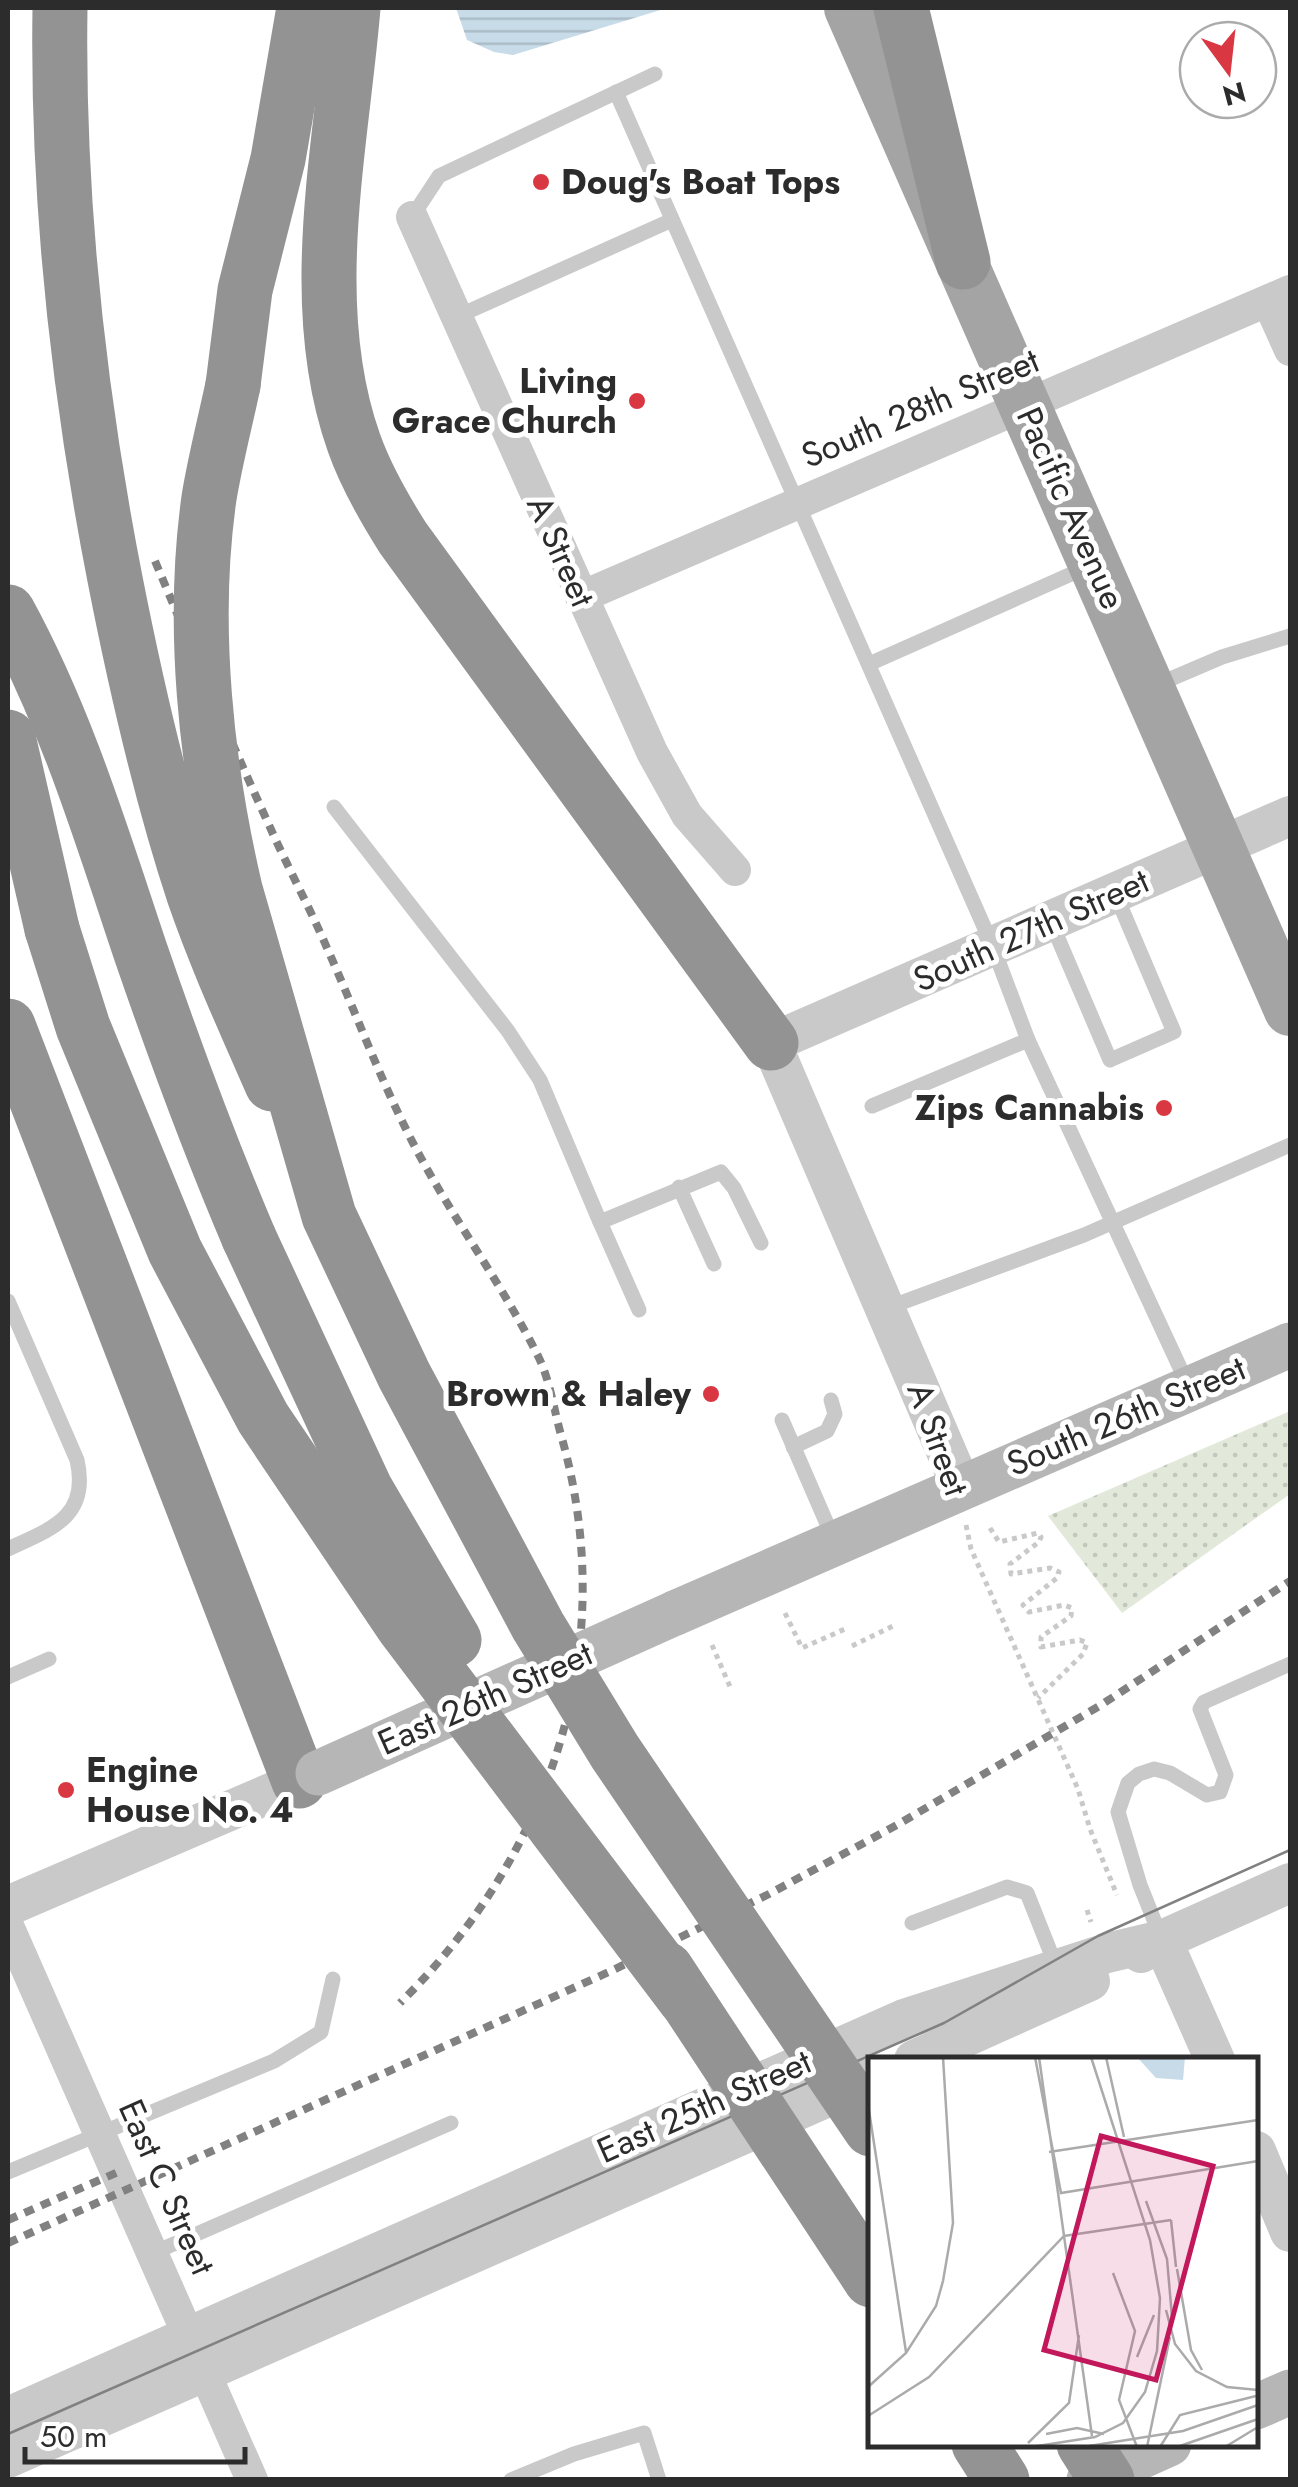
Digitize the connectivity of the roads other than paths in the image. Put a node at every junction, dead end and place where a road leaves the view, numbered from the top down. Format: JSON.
{"nodes":[{"id":1,"x":60,"y":8,"type":"edge"},
{"id":2,"x":304,"y":8,"type":"edge"},
{"id":3,"x":353,"y":8,"type":"edge"},
{"id":4,"x":850,"y":8,"type":"edge"},
{"id":5,"x":900,"y":8,"type":"edge"},
{"id":6,"x":656,"y":74,"type":"dead end"},
{"id":7,"x":616,"y":92,"type":"junction"},
{"id":8,"x":412,"y":217,"type":"joint"},
{"id":9,"x":672,"y":220,"type":"junction"},
{"id":10,"x":963,"y":262,"type":"junction"},
{"id":11,"x":1279,"y":296,"type":"edge"},
{"id":12,"x":456,"y":316,"type":"junction"},
{"id":13,"x":1290,"y":350,"type":"edge"},
{"id":14,"x":1027,"y":406,"type":"junction"},
{"id":15,"x":798,"y":504,"type":"junction"},
{"id":16,"x":1095,"y":563,"type":"junction"},
{"id":17,"x":581,"y":597,"type":"junction"},
{"id":18,"x":8,"y":612,"type":"edge"},
{"id":19,"x":1290,"y":636,"type":"edge"},
{"id":20,"x":868,"y":664,"type":"junction"},
{"id":21,"x":1149,"y":688,"type":"junction"},
{"id":22,"x":8,"y":737,"type":"edge"},
{"id":23,"x":334,"y":807,"type":"dead end"},
{"id":24,"x":1290,"y":816,"type":"edge"},
{"id":25,"x":1220,"y":848,"type":"junction"},
{"id":26,"x":736,"y":870,"type":"dead end"},
{"id":27,"x":1115,"y":893,"type":"junction"},
{"id":28,"x":1051,"y":922,"type":"junction"},
{"id":29,"x":993,"y":947,"type":"junction"},
{"id":30,"x":1290,"y":1010,"type":"edge"},
{"id":31,"x":8,"y":1026,"type":"edge"},
{"id":32,"x":1028,"y":1040,"type":"junction"},
{"id":33,"x":771,"y":1042,"type":"junction"},
{"id":34,"x":8,"y":1102,"type":"edge"},
{"id":35,"x":872,"y":1106,"type":"dead end"},
{"id":36,"x":1290,"y":1145,"type":"edge"},
{"id":37,"x":680,"y":1187,"type":"junction"},
{"id":38,"x":329,"y":1216,"type":"junction"},
{"id":39,"x":600,"y":1222,"type":"junction"},
{"id":40,"x":1110,"y":1223,"type":"junction"},
{"id":41,"x":760,"y":1244,"type":"dead end"},
{"id":42,"x":714,"y":1264,"type":"dead end"},
{"id":43,"x":8,"y":1301,"type":"edge"},
{"id":44,"x":887,"y":1308,"type":"junction"},
{"id":45,"x":640,"y":1310,"type":"dead end"},
{"id":46,"x":124,"y":1330,"type":"junction"},
{"id":47,"x":1290,"y":1346,"type":"edge"},
{"id":48,"x":1190,"y":1389,"type":"junction"},
{"id":49,"x":831,"y":1400,"type":"dead end"},
{"id":50,"x":782,"y":1420,"type":"dead end"},
{"id":51,"x":793,"y":1447,"type":"junction"},
{"id":52,"x":962,"y":1488,"type":"junction"},
{"id":53,"x":835,"y":1544,"type":"junction"},
{"id":54,"x":8,"y":1549,"type":"edge"},
{"id":55,"x":48,"y":1659,"type":"dead end"},
{"id":56,"x":1290,"y":1664,"type":"edge"},
{"id":57,"x":8,"y":1676,"type":"edge"},
{"id":58,"x":308,"y":1777,"type":"junction"},
{"id":59,"x":1290,"y":1882,"type":"edge"},
{"id":60,"x":8,"y":1906,"type":"edge"},
{"id":61,"x":912,"y":1923,"type":"dead end"},
{"id":62,"x":8,"y":1926,"type":"edge"},
{"id":63,"x":1162,"y":1940,"type":"junction"},
{"id":64,"x":1058,"y":1970,"type":"junction"},
{"id":65,"x":332,"y":1980,"type":"dead end"},
{"id":66,"x":685,"y":1999,"type":"junction"},
{"id":67,"x":921,"y":2057,"type":"edge"},
{"id":68,"x":1214,"y":2057,"type":"edge"},
{"id":69,"x":868,"y":2079,"type":"edge"},
{"id":70,"x":451,"y":2124,"type":"dead end"},
{"id":71,"x":868,"y":2126,"type":"edge"},
{"id":72,"x":100,"y":2131,"type":"junction"},
{"id":73,"x":1258,"y":2156,"type":"edge"},
{"id":74,"x":8,"y":2172,"type":"edge"},
{"id":75,"x":1290,"y":2232,"type":"edge"},
{"id":76,"x":152,"y":2252,"type":"junction"},
{"id":77,"x":868,"y":2277,"type":"edge"},
{"id":78,"x":196,"y":2352,"type":"junction"},
{"id":79,"x":1290,"y":2392,"type":"edge"},
{"id":80,"x":1258,"y":2406,"type":"edge"},
{"id":81,"x":8,"y":2417,"type":"edge"},
{"id":82,"x":981,"y":2447,"type":"edge"},
{"id":83,"x":1086,"y":2447,"type":"edge"},
{"id":84,"x":1162,"y":2447,"type":"edge"},
{"id":85,"x":8,"y":2458,"type":"edge"},
{"id":86,"x":252,"y":2480,"type":"edge"},
{"id":87,"x":510,"y":2480,"type":"edge"},
{"id":88,"x":659,"y":2480,"type":"edge"},
{"id":89,"x":1002,"y":2480,"type":"edge"},
{"id":90,"x":1089,"y":2480,"type":"edge"},
{"id":91,"x":1108,"y":2480,"type":"edge"}],
"edges":[{"from":1,"to":38,"type":"highway","bridge":true},
{"from":2,"to":38,"type":"highway","bridge":true},
{"from":3,"to":33,"type":"highway"},
{"from":4,"to":10,"type":"main road","name":"Pacific Avenue"},
{"from":5,"to":10,"type":"highway"},
{"from":6,"to":7,"type":"lane"},
{"from":7,"to":8,"type":"lane"},
{"from":7,"to":9,"type":"lane"},
{"from":8,"to":12,"type":"street","name":"A Street"},
{"from":9,"to":12,"type":"lane"},
{"from":9,"to":15,"type":"lane"},
{"from":10,"to":14,"type":"main road","name":"Pacific Avenue"},
{"from":11,"to":13,"type":"street"},
{"from":11,"to":14,"type":"street","name":"South 28th Street"},
{"from":12,"to":17,"type":"street","name":"A Street"},
{"from":14,"to":15,"type":"street","name":"South 28th Street"},
{"from":14,"to":16,"type":"main road","name":"Pacific Avenue"},
{"from":15,"to":17,"type":"street","name":"South 28th Street"},
{"from":15,"to":20,"type":"lane"},
{"from":16,"to":20,"type":"lane"},
{"from":16,"to":21,"type":"main road","name":"Pacific Avenue"},
{"from":17,"to":26,"type":"street","name":"A Street"},
{"from":18,"to":66,"type":"highway","bridge":true},
{"from":19,"to":21,"type":"lane"},
{"from":20,"to":29,"type":"lane"},
{"from":21,"to":25,"type":"main road","name":"Pacific Avenue"},
{"from":22,"to":66,"type":"highway","bridge":true},
{"from":23,"to":39,"type":"lane"},
{"from":24,"to":25,"type":"street","name":"South 27th Street"},
{"from":25,"to":27,"type":"street","name":"South 27th Street"},
{"from":25,"to":30,"type":"main road","name":"Pacific Avenue"},
{"from":27,"to":28,"type":"street","name":"South 27th Street"},
{"from":27,"to":28,"type":"lane"},
{"from":28,"to":29,"type":"street","name":"South 27th Street"},
{"from":29,"to":32,"type":"lane"},
{"from":29,"to":33,"type":"street","name":"South 27th Street"},
{"from":31,"to":46,"type":"highway"},
{"from":32,"to":35,"type":"lane"},
{"from":32,"to":40,"type":"lane"},
{"from":33,"to":44,"type":"street","name":"A Street"},
{"from":34,"to":46,"type":"highway"},
{"from":36,"to":40,"type":"lane"},
{"from":37,"to":39,"type":"lane"},
{"from":37,"to":41,"type":"lane"},
{"from":37,"to":42,"type":"lane"},
{"from":38,"to":71,"type":"highway","bridge":true},
{"from":39,"to":45,"type":"lane"},
{"from":40,"to":44,"type":"lane"},
{"from":40,"to":48,"type":"lane"},
{"from":43,"to":54,"type":"lane"},
{"from":44,"to":52,"type":"street","name":"A Street"},
{"from":46,"to":58,"type":"highway"},
{"from":47,"to":48,"type":"main road","name":"South 26th Street"},
{"from":48,"to":52,"type":"main road","name":"South 26th Street"},
{"from":49,"to":51,"type":"lane"},
{"from":50,"to":51,"type":"lane"},
{"from":51,"to":53,"type":"lane"},
{"from":52,"to":53,"type":"main road","name":"East 26th Street"},
{"from":53,"to":58,"type":"main road","name":"East 26th Street","bridge":true},
{"from":55,"to":57,"type":"lane"},
{"from":56,"to":63,"type":"lane"},
{"from":58,"to":60,"type":"street","name":"East 26th Street"},
{"from":59,"to":63,"type":"street"},
{"from":61,"to":64,"type":"lane"},
{"from":62,"to":72,"type":"street","name":"East C Street"},
{"from":63,"to":64,"type":"street","name":"East 25th Street"},
{"from":63,"to":67,"type":"street"},
{"from":63,"to":68,"type":"street"},
{"from":64,"to":78,"type":"street","name":"East 25th Street"},
{"from":65,"to":72,"type":"lane"},
{"from":66,"to":77,"type":"highway","bridge":true},
{"from":69,"to":78,"type":"street","name":"East 25th Street"},
{"from":70,"to":76,"type":"lane"},
{"from":72,"to":74,"type":"lane"},
{"from":72,"to":76,"type":"street","name":"East C Street"},
{"from":73,"to":75,"type":"street"},
{"from":76,"to":78,"type":"street","name":"East C Street"},
{"from":78,"to":81,"type":"street","name":"East 25th Street"},
{"from":78,"to":85,"type":"street","name":"East 25th Street"},
{"from":78,"to":86,"type":"street","name":"East C Street"},
{"from":79,"to":80,"type":"main road"},
{"from":82,"to":89,"type":"highway"},
{"from":83,"to":91,"type":"highway","bridge":true},
{"from":84,"to":90,"type":"main road"},
{"from":87,"to":88,"type":"lane"}]}
